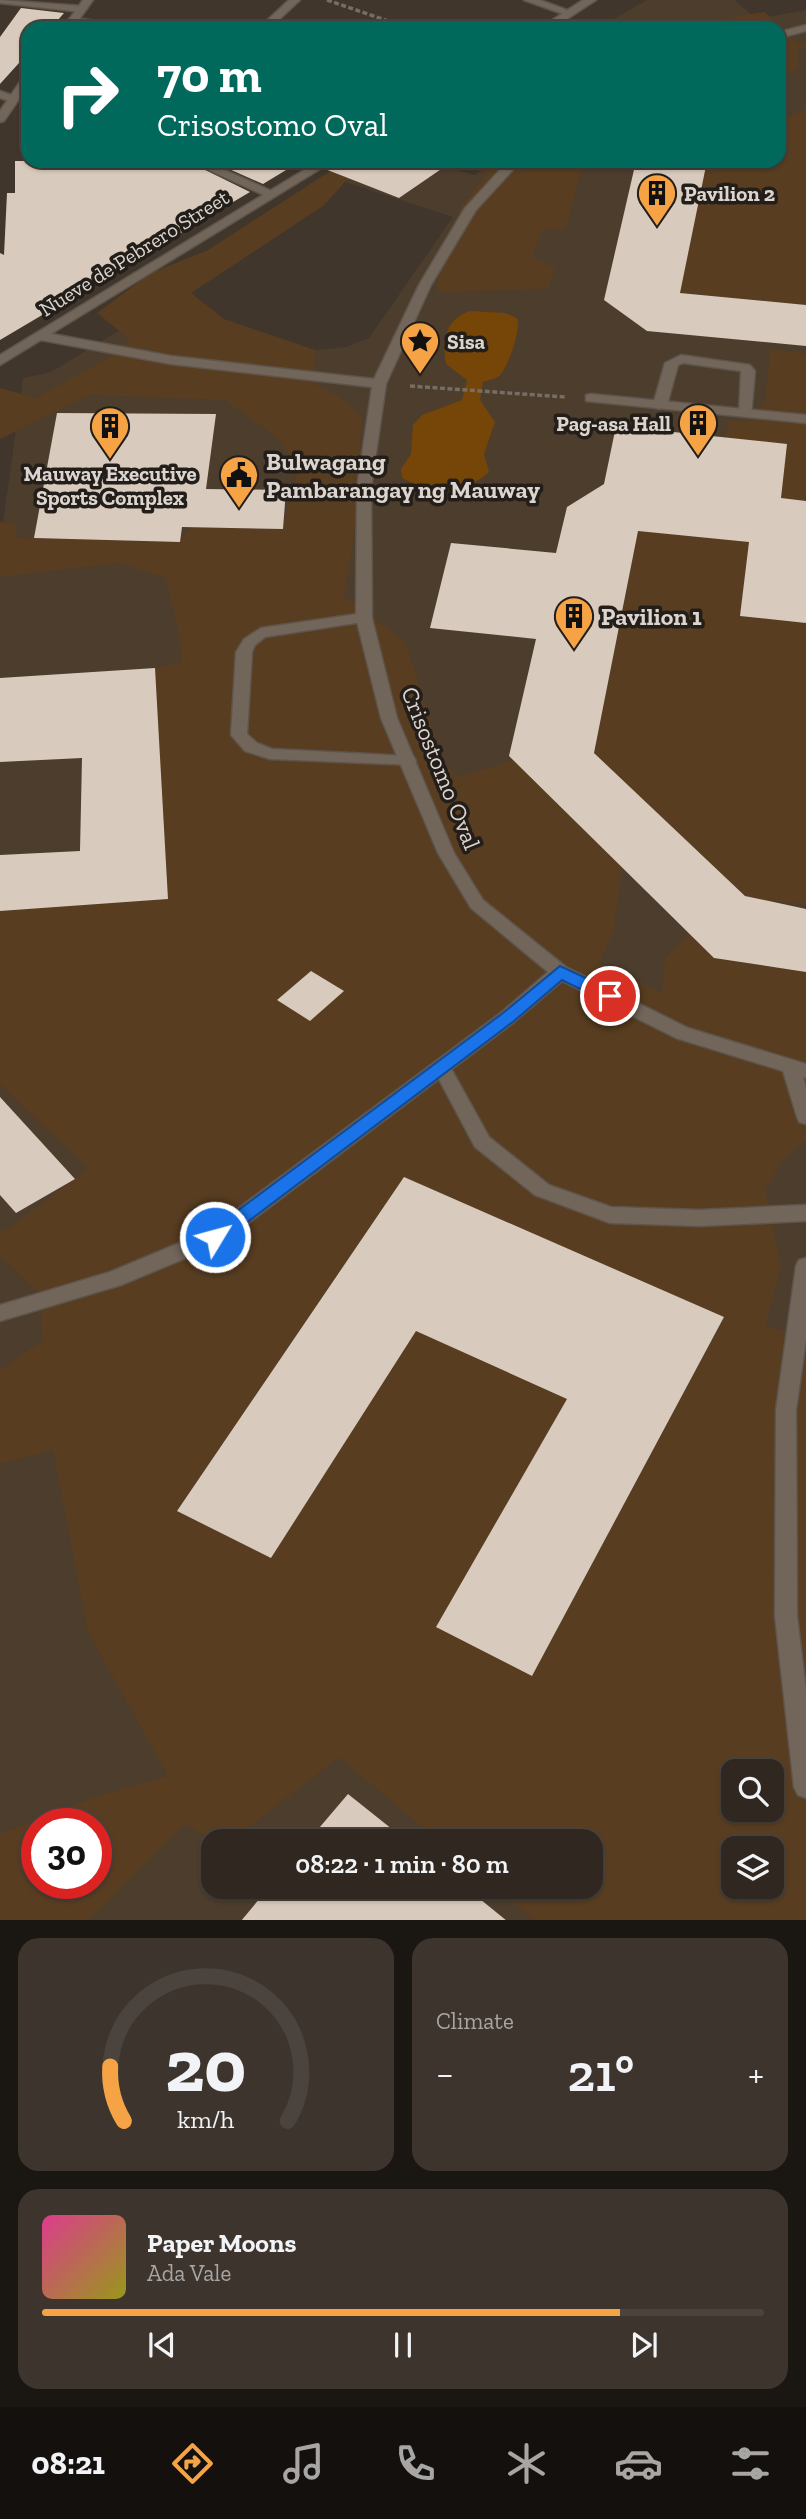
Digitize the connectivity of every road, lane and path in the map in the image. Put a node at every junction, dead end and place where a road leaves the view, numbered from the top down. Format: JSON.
{"nodes":[{"id":1,"x":0,"y":0,"type":"edge"},
{"id":2,"x":295,"y":0,"type":"edge"},
{"id":3,"x":327,"y":0,"type":"edge"},
{"id":4,"x":529,"y":0,"type":"edge"},
{"id":5,"x":591,"y":0,"type":"edge"},
{"id":6,"x":85,"y":4,"type":"edge"},
{"id":7,"x":570,"y":13,"type":"junction"},
{"id":8,"x":73,"y":21,"type":"edge"},
{"id":9,"x":272,"y":21,"type":"edge"},
{"id":10,"x":388,"y":21,"type":"edge"},
{"id":11,"x":557,"y":21,"type":"edge"},
{"id":12,"x":806,"y":28,"type":"edge"},
{"id":13,"x":786,"y":33,"type":"edge"},
{"id":14,"x":21,"y":90,"type":"edge"},
{"id":15,"x":0,"y":94,"type":"edge"},
{"id":16,"x":13,"y":99,"type":"junction"},
{"id":17,"x":0,"y":119,"type":"edge"},
{"id":18,"x":211,"y":168,"type":"edge"},
{"id":19,"x":315,"y":168,"type":"edge"},
{"id":20,"x":508,"y":168,"type":"edge"},
{"id":21,"x":270,"y":193,"type":"junction"},
{"id":22,"x":54,"y":328,"type":"junction"},
{"id":23,"x":41,"y":336,"type":"junction"},
{"id":24,"x":0,"y":343,"type":"edge"},
{"id":25,"x":24,"y":347,"type":"junction"},
{"id":26,"x":0,"y":361,"type":"edge"},
{"id":27,"x":381,"y":379,"type":"junction"},
{"id":28,"x":591,"y":398,"type":"joint"},
{"id":29,"x":660,"y":405,"type":"junction"},
{"id":30,"x":746,"y":413,"type":"junction"},
{"id":31,"x":806,"y":419,"type":"edge"},
{"id":32,"x":364,"y":618,"type":"junction"},
{"id":33,"x":408,"y":761,"type":"junction"},
{"id":34,"x":560,"y":972,"type":"junction"},
{"id":35,"x":442,"y":1068,"type":"junction"},
{"id":36,"x":799,"y":1069,"type":"edge"},
{"id":37,"x":806,"y":1117,"type":"edge"},
{"id":38,"x":806,"y":1213,"type":"edge"},
{"id":39,"x":806,"y":1266,"type":"edge"},
{"id":40,"x":0,"y":1313,"type":"edge"},
{"id":41,"x":806,"y":1787,"type":"edge"}],
"edges":[{"from":1,"to":6,"type":"street"},
{"from":2,"to":9,"type":"street"},
{"from":3,"to":10,"type":"path"},
{"from":4,"to":7,"type":"street"},
{"from":5,"to":7,"type":"street"},
{"from":6,"to":8,"type":"street"},
{"from":7,"to":11,"type":"street"},
{"from":12,"to":13,"type":"street"},
{"from":14,"to":16,"type":"street"},
{"from":15,"to":16,"type":"street"},
{"from":16,"to":17,"type":"street"},
{"from":18,"to":21,"type":"street"},
{"from":19,"to":21,"type":"street","name":"Nueve de Pebrero Street"},
{"from":20,"to":27,"type":"street","name":"Crisostomo Oval"},
{"from":21,"to":22,"type":"street","name":"Nueve de Pebrero Street"},
{"from":22,"to":23,"type":"street","name":"Nueve de Pebrero Street"},
{"from":22,"to":27,"type":"street"},
{"from":23,"to":25,"type":"street","name":"Nueve de Pebrero Street"},
{"from":23,"to":27,"type":"street"},
{"from":24,"to":25,"type":"street"},
{"from":25,"to":26,"type":"street","name":"Nueve de Pebrero Street"},
{"from":27,"to":28,"type":"path"},
{"from":27,"to":32,"type":"street","name":"Crisostomo Oval"},
{"from":28,"to":29,"type":"street"},
{"from":29,"to":30,"type":"street"},
{"from":29,"to":30,"type":"street"},
{"from":30,"to":31,"type":"street"},
{"from":32,"to":33,"type":"street","name":"Crisostomo Oval"},
{"from":32,"to":33,"type":"street"},
{"from":33,"to":34,"type":"street","name":"Crisostomo Oval"},
{"from":34,"to":35,"type":"street"},
{"from":34,"to":36,"type":"street","name":"Crisostomo Oval"},
{"from":35,"to":38,"type":"street"},
{"from":35,"to":40,"type":"street"},
{"from":36,"to":37,"type":"street","name":"Crisostomo Oval"},
{"from":39,"to":41,"type":"street"}]}
